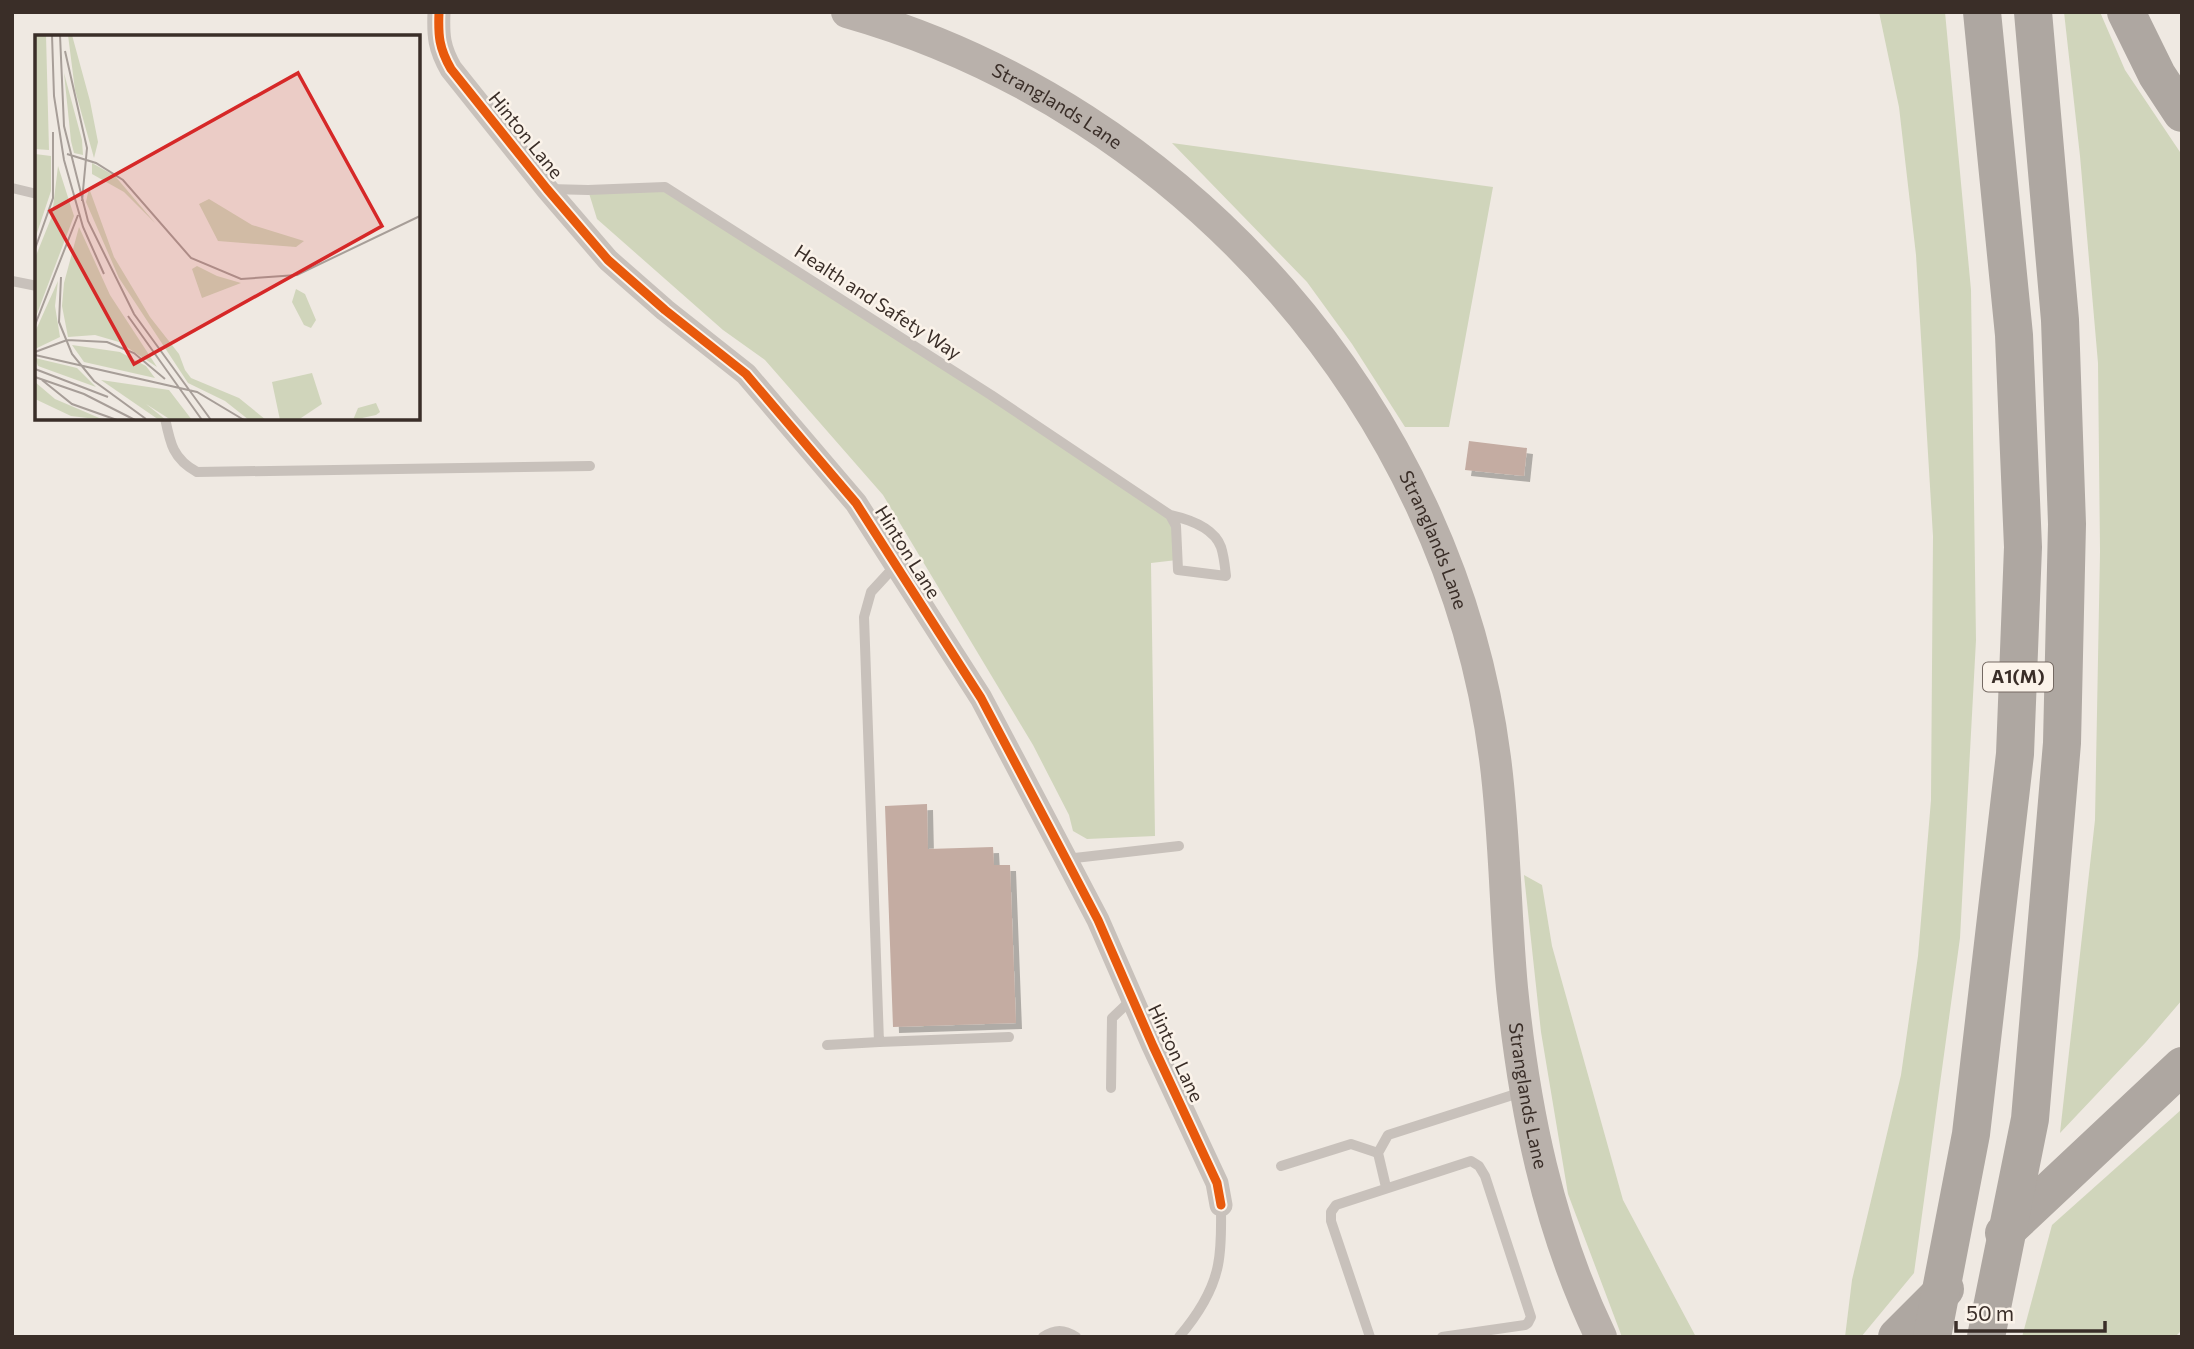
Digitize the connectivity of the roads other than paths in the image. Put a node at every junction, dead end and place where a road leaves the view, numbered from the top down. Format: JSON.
{"nodes":[{"id":1,"x":439,"y":12,"type":"edge"},
{"id":2,"x":847,"y":12,"type":"edge"},
{"id":3,"x":1982,"y":12,"type":"edge"},
{"id":4,"x":2033,"y":12,"type":"edge"},
{"id":5,"x":2126,"y":12,"type":"edge"},
{"id":6,"x":2182,"y":113,"type":"edge"},
{"id":7,"x":12,"y":188,"type":"edge"},
{"id":8,"x":547,"y":189,"type":"junction"},
{"id":9,"x":35,"y":194,"type":"edge"},
{"id":10,"x":12,"y":281,"type":"edge"},
{"id":11,"x":35,"y":286,"type":"edge"},
{"id":12,"x":165,"y":420,"type":"edge"},
{"id":13,"x":590,"y":466,"type":"dead end"},
{"id":14,"x":1170,"y":515,"type":"junction"},
{"id":15,"x":895,"y":566,"type":"junction"},
{"id":16,"x":1179,"y":846,"type":"dead end"},
{"id":17,"x":1066,"y":859,"type":"junction"},
{"id":18,"x":1132,"y":999,"type":"junction"},
{"id":19,"x":1009,"y":1037,"type":"dead end"},
{"id":20,"x":879,"y":1042,"type":"junction"},
{"id":21,"x":827,"y":1045,"type":"dead end"},
{"id":22,"x":2182,"y":1066,"type":"edge"},
{"id":23,"x":1111,"y":1088,"type":"dead end"},
{"id":24,"x":1525,"y":1091,"type":"junction"},
{"id":25,"x":1378,"y":1153,"type":"junction"},
{"id":26,"x":1281,"y":1166,"type":"dead end"},
{"id":27,"x":1386,"y":1187,"type":"junction"},
{"id":28,"x":1221,"y":1205,"type":"joint"},
{"id":29,"x":1043,"y":1337,"type":"edge"},
{"id":30,"x":1076,"y":1337,"type":"edge"},
{"id":31,"x":1179,"y":1337,"type":"edge"},
{"id":32,"x":1370,"y":1337,"type":"edge"},
{"id":33,"x":1442,"y":1337,"type":"edge"},
{"id":34,"x":1601,"y":1337,"type":"edge"},
{"id":35,"x":1897,"y":1337,"type":"edge"},
{"id":36,"x":1932,"y":1337,"type":"edge"},
{"id":37,"x":1986,"y":1337,"type":"edge"}],
"edges":[{"from":1,"to":8,"type":"street","name":"Hinton Lane"},
{"from":2,"to":24,"type":"main road","name":"Stranglands Lane"},
{"from":3,"to":36,"type":"highway","number":"A1(M)"},
{"from":4,"to":37,"type":"highway","number":"A1(M)"},
{"from":5,"to":6,"type":"highway"},
{"from":7,"to":9,"type":"lane"},
{"from":8,"to":14,"type":"lane","name":"Health and Safety Way"},
{"from":8,"to":15,"type":"street","name":"Hinton Lane"},
{"from":10,"to":11,"type":"lane"},
{"from":12,"to":13,"type":"lane"},
{"from":14,"to":14,"type":"lane","name":"Health and Safety Way"},
{"from":15,"to":17,"type":"street","name":"Hinton Lane"},
{"from":15,"to":20,"type":"lane"},
{"from":16,"to":17,"type":"lane"},
{"from":17,"to":18,"type":"street","name":"Hinton Lane"},
{"from":18,"to":23,"type":"lane"},
{"from":18,"to":28,"type":"street","name":"Hinton Lane"},
{"from":19,"to":20,"type":"lane"},
{"from":20,"to":21,"type":"lane"},
{"from":22,"to":35,"type":"highway"},
{"from":24,"to":25,"type":"lane"},
{"from":24,"to":34,"type":"main road","name":"Stranglands Lane"},
{"from":25,"to":26,"type":"lane"},
{"from":25,"to":27,"type":"lane"},
{"from":27,"to":32,"type":"lane"},
{"from":27,"to":33,"type":"lane"},
{"from":28,"to":31,"type":"lane"},
{"from":29,"to":30,"type":"lane"}]}
